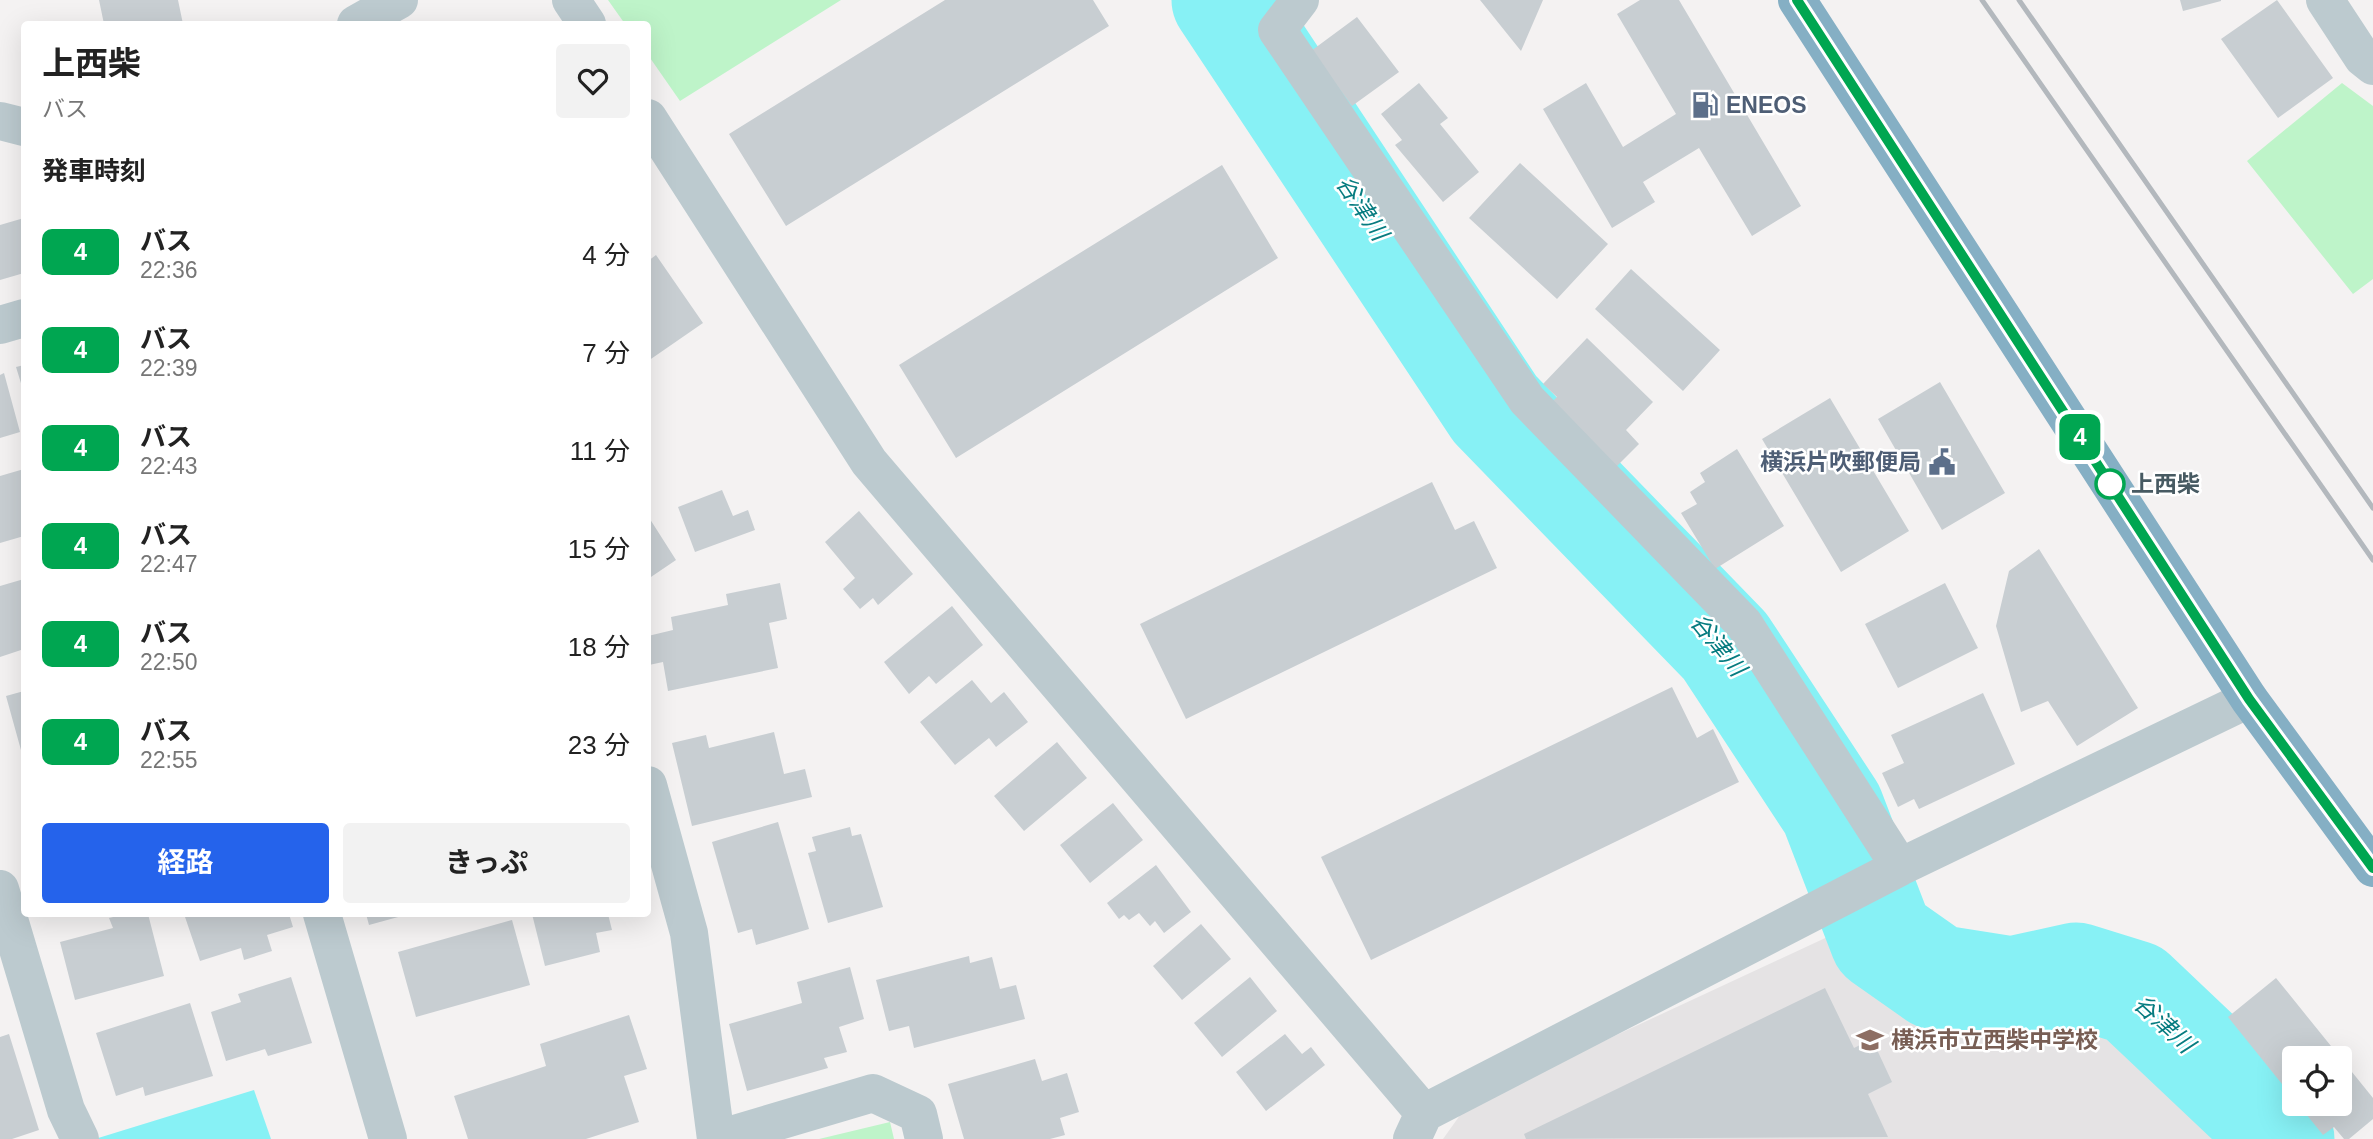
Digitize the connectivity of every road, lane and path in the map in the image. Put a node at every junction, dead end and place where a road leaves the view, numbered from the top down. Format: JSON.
{"nodes":[{"id":1,"x":399,"y":0,"type":"edge"},
{"id":2,"x":571,"y":0,"type":"edge"},
{"id":3,"x":1300,"y":0,"type":"edge"},
{"id":4,"x":1797,"y":0,"type":"edge"},
{"id":5,"x":2325,"y":0,"type":"edge"},
{"id":6,"x":361,"y":21,"type":"edge"},
{"id":7,"x":585,"y":21,"type":"edge"},
{"id":8,"x":2373,"y":66,"type":"edge"},
{"id":9,"x":0,"y":121,"type":"edge"},
{"id":10,"x":651,"y":123,"type":"edge"},
{"id":11,"x":21,"y":126,"type":"edge"},
{"id":12,"x":21,"y":319,"type":"edge"},
{"id":13,"x":0,"y":325,"type":"edge"},
{"id":14,"x":2249,"y":699,"type":"junction"},
{"id":15,"x":651,"y":796,"type":"edge"},
{"id":16,"x":1900,"y":867,"type":"junction"},
{"id":17,"x":2373,"y":868,"type":"edge"},
{"id":18,"x":6,"y":891,"type":"edge"},
{"id":19,"x":322,"y":917,"type":"edge"},
{"id":20,"x":1418,"y":1126,"type":"edge"},
{"id":21,"x":80,"y":1139,"type":"edge"},
{"id":22,"x":388,"y":1139,"type":"edge"},
{"id":23,"x":717,"y":1139,"type":"edge"},
{"id":24,"x":924,"y":1139,"type":"edge"}],
"edges":[{"from":1,"to":6,"type":"street"},
{"from":2,"to":7,"type":"street"},
{"from":3,"to":16,"type":"street"},
{"from":4,"to":14,"type":"highway"},
{"from":5,"to":8,"type":"street"},
{"from":9,"to":11,"type":"street"},
{"from":10,"to":20,"type":"street"},
{"from":12,"to":13,"type":"street"},
{"from":14,"to":16,"type":"street"},
{"from":14,"to":17,"type":"highway"},
{"from":15,"to":23,"type":"street"},
{"from":16,"to":20,"type":"street"},
{"from":18,"to":21,"type":"street"},
{"from":19,"to":22,"type":"street"},
{"from":23,"to":24,"type":"street"}]}
